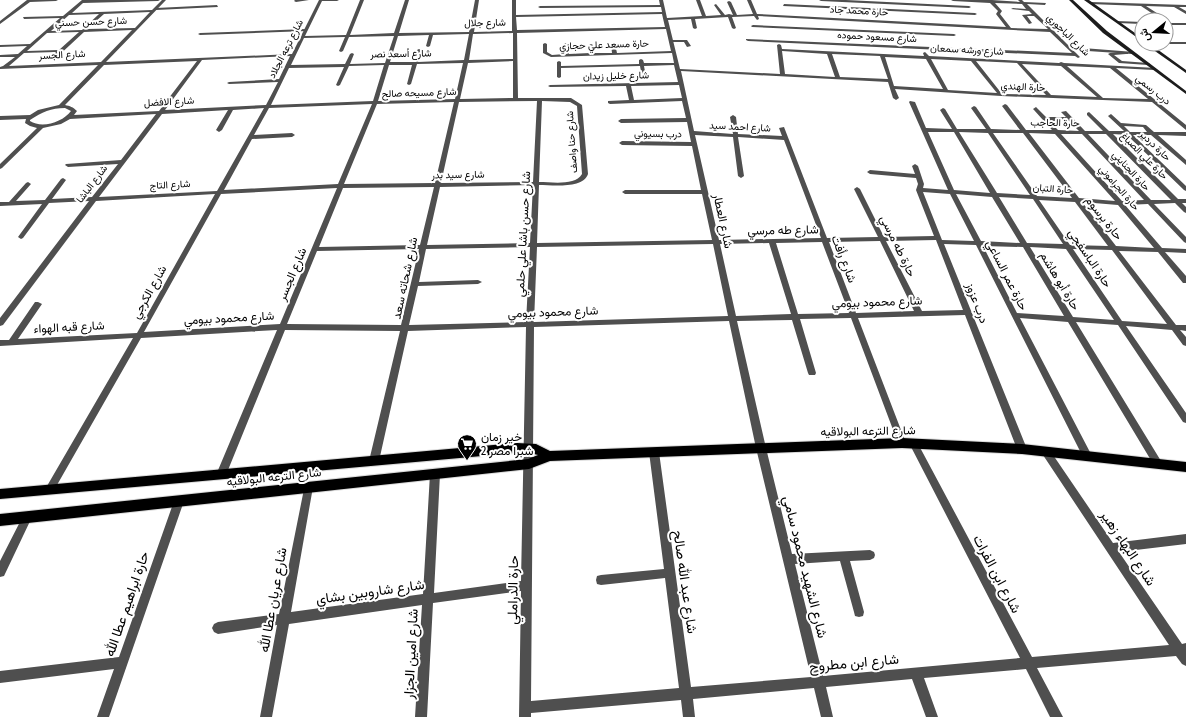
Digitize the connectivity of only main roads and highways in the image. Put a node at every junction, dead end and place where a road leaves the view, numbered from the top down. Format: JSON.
{"nodes":[{"id":1,"x":1071,"y":0,"type":"edge"},
{"id":2,"x":1086,"y":0,"type":"edge"},
{"id":3,"x":1134,"y":34,"type":"edge"},
{"id":4,"x":1159,"y":52,"type":"edge"},
{"id":5,"x":1185,"y":70,"type":"edge"},
{"id":6,"x":1186,"y":93,"type":"edge"},
{"id":7,"x":549,"y":456,"type":"junction"},
{"id":8,"x":1186,"y":467,"type":"edge"},
{"id":9,"x":0,"y":494,"type":"edge"},
{"id":10,"x":0,"y":520,"type":"edge"}],
"edges":[{"from":1,"to":6,"type":"main road"},
{"from":2,"to":3,"type":"main road"},
{"from":4,"to":5,"type":"main road"},
{"from":7,"to":8,"type":"main road","name":"شارع الترعه البولاقيه"},
{"from":7,"to":9,"type":"main road","name":"شارع الترعه البولاقيه"},
{"from":7,"to":10,"type":"main road","name":"شارع الترعه البولاقيه"}]}
